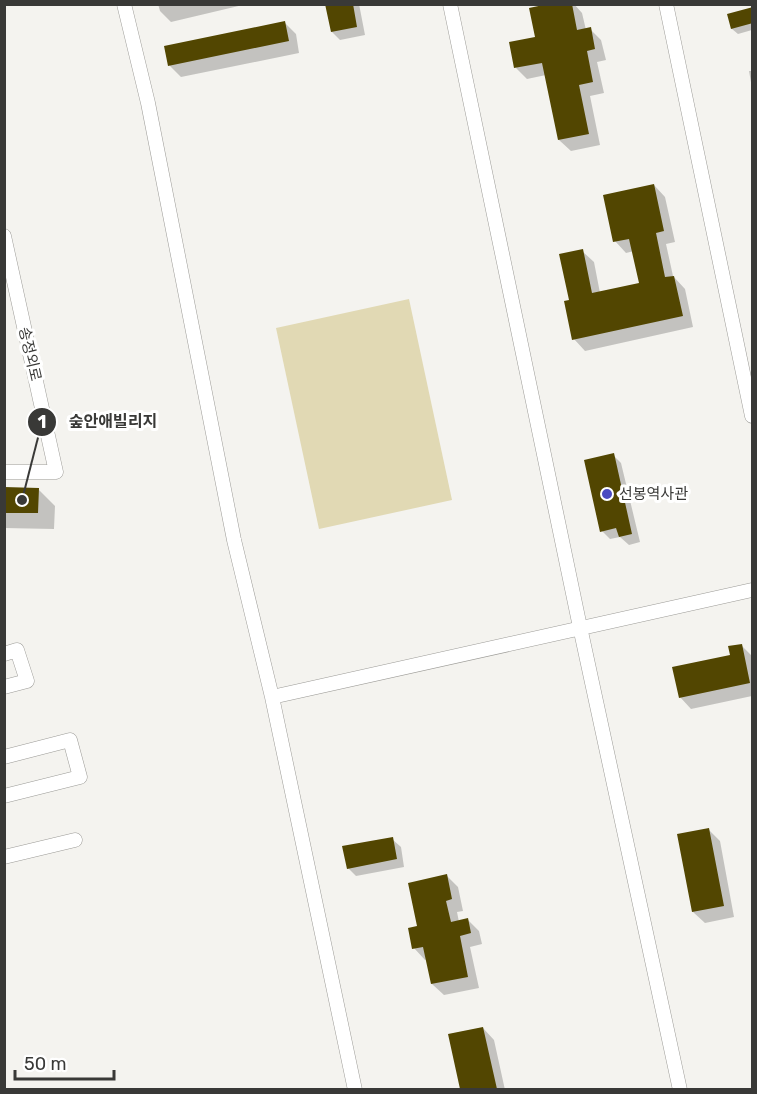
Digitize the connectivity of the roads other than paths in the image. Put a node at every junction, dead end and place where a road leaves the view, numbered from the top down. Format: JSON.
{"nodes":[{"id":1,"x":124,"y":4,"type":"edge"},
{"id":2,"x":450,"y":4,"type":"edge"},
{"id":3,"x":666,"y":4,"type":"edge"},
{"id":4,"x":4,"y":236,"type":"edge"},
{"id":5,"x":753,"y":416,"type":"edge"},
{"id":6,"x":4,"y":472,"type":"edge"},
{"id":7,"x":753,"y":590,"type":"edge"},
{"id":8,"x":580,"y":627,"type":"junction"},
{"id":9,"x":4,"y":654,"type":"edge"},
{"id":10,"x":4,"y":687,"type":"edge"},
{"id":11,"x":272,"y":697,"type":"junction"},
{"id":12,"x":4,"y":757,"type":"edge"},
{"id":13,"x":4,"y":796,"type":"edge"},
{"id":14,"x":75,"y":840,"type":"dead end"},
{"id":15,"x":4,"y":857,"type":"edge"},
{"id":16,"x":355,"y":1089,"type":"edge"},
{"id":17,"x":680,"y":1089,"type":"edge"}],
"edges":[{"from":1,"to":11,"type":"street"},
{"from":2,"to":8,"type":"street"},
{"from":3,"to":5,"type":"street"},
{"from":4,"to":6,"type":"street","name":"송정외로"},
{"from":7,"to":8,"type":"street"},
{"from":8,"to":11,"type":"street"},
{"from":8,"to":17,"type":"street"},
{"from":9,"to":10,"type":"street"},
{"from":11,"to":16,"type":"street"},
{"from":12,"to":13,"type":"street"},
{"from":14,"to":15,"type":"street"}]}
